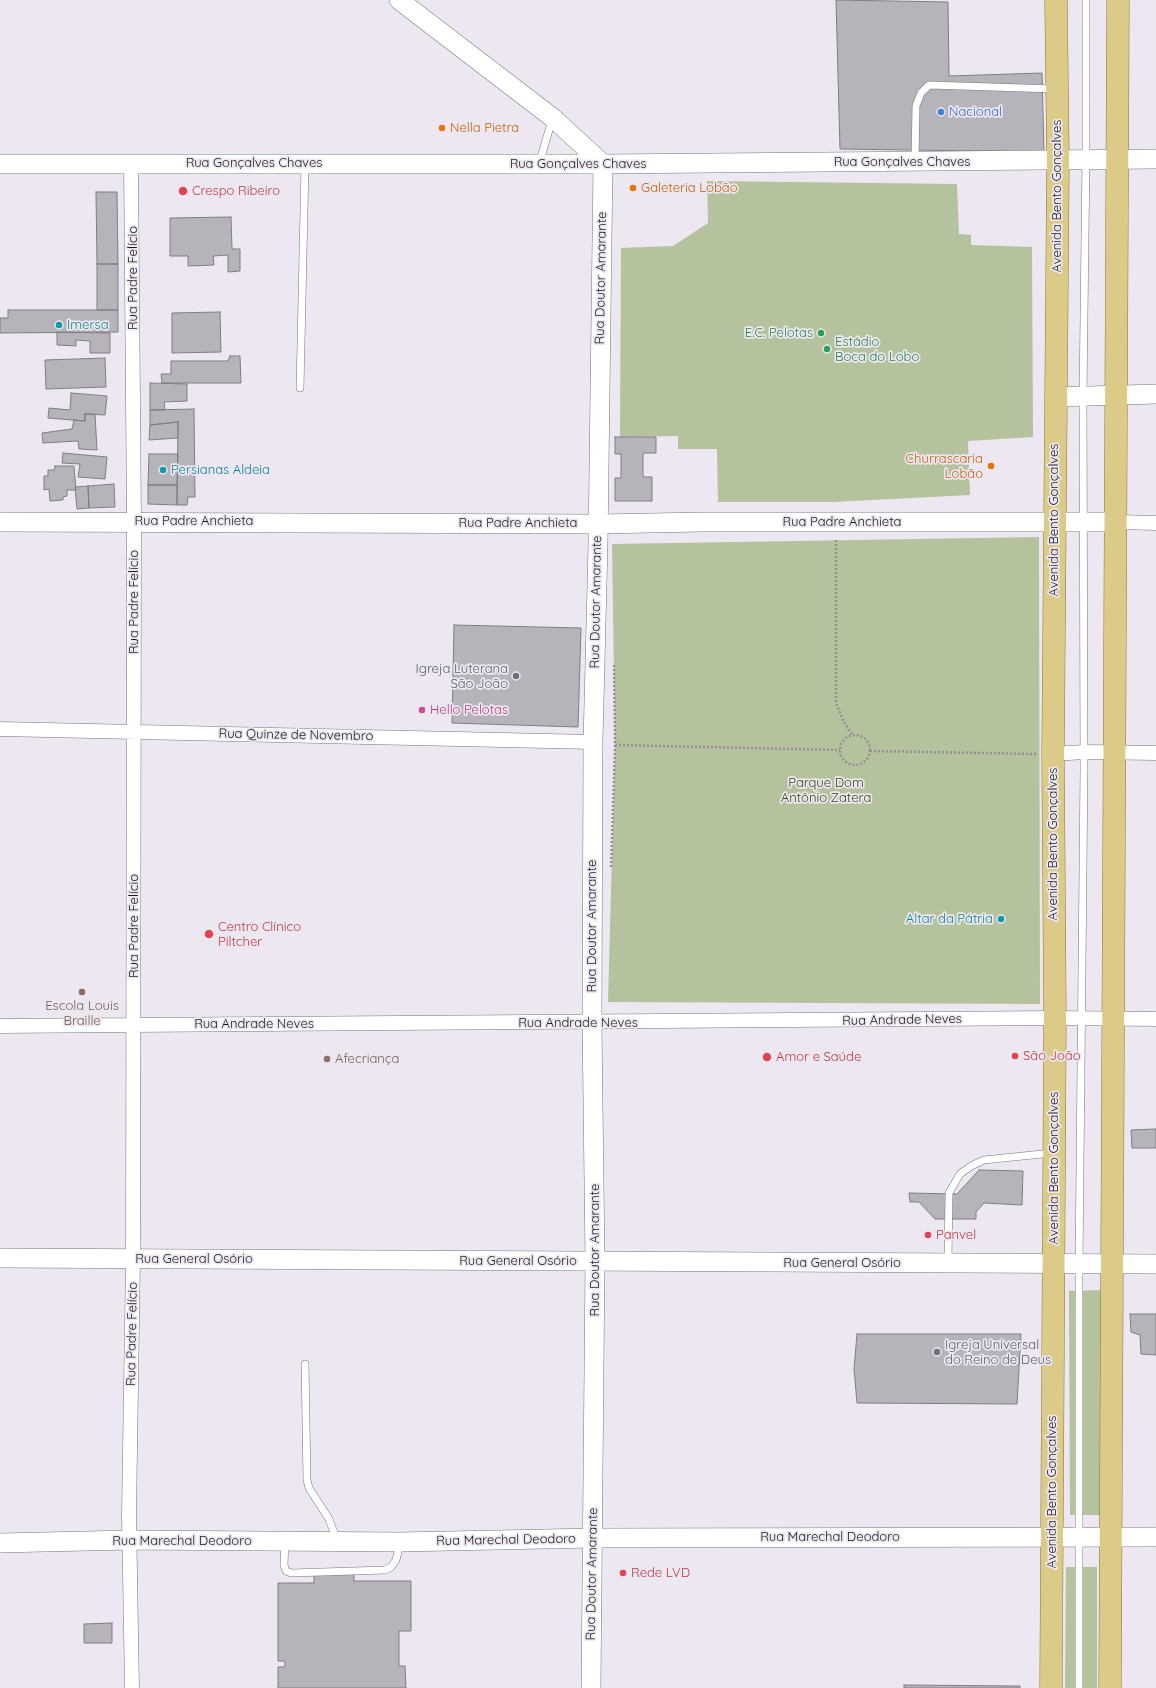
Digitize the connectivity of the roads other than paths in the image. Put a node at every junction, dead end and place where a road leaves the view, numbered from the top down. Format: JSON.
{"nodes":[{"id":1,"x":399,"y":0,"type":"edge"},
{"id":2,"x":1056,"y":0,"type":"edge"},
{"id":3,"x":1086,"y":0,"type":"edge"},
{"id":4,"x":1118,"y":0,"type":"edge"},
{"id":5,"x":1057,"y":89,"type":"junction"},
{"id":6,"x":553,"y":118,"type":"junction"},
{"id":7,"x":1086,"y":159,"type":"junction"},
{"id":8,"x":1116,"y":159,"type":"junction"},
{"id":9,"x":1156,"y":159,"type":"edge"},
{"id":10,"x":1058,"y":160,"type":"junction"},
{"id":11,"x":915,"y":162,"type":"junction"},
{"id":12,"x":131,"y":163,"type":"junction"},
{"id":13,"x":305,"y":163,"type":"junction"},
{"id":14,"x":0,"y":164,"type":"edge"},
{"id":15,"x":539,"y":164,"type":"junction"},
{"id":16,"x":603,"y":164,"type":"junction"},
{"id":17,"x":300,"y":388,"type":"dead end"},
{"id":18,"x":1117,"y":394,"type":"junction"},
{"id":19,"x":1156,"y":394,"type":"edge"},
{"id":20,"x":1083,"y":396,"type":"junction"},
{"id":21,"x":1055,"y":397,"type":"junction"},
{"id":22,"x":134,"y":521,"type":"junction"},
{"id":23,"x":0,"y":522,"type":"edge"},
{"id":24,"x":1054,"y":522,"type":"junction"},
{"id":25,"x":1116,"y":522,"type":"junction"},
{"id":26,"x":1156,"y":522,"type":"edge"},
{"id":27,"x":1084,"y":523,"type":"junction"},
{"id":28,"x":598,"y":524,"type":"junction"},
{"id":29,"x":0,"y":729,"type":"edge"},
{"id":30,"x":134,"y":731,"type":"junction"},
{"id":31,"x":593,"y":742,"type":"junction"},
{"id":32,"x":1084,"y":752,"type":"junction"},
{"id":33,"x":1114,"y":753,"type":"junction"},
{"id":34,"x":1156,"y":753,"type":"edge"},
{"id":35,"x":1046,"y":754,"type":"junction"},
{"id":36,"x":1055,"y":1018,"type":"junction"},
{"id":37,"x":1082,"y":1018,"type":"junction"},
{"id":38,"x":1156,"y":1019,"type":"edge"},
{"id":39,"x":1113,"y":1020,"type":"junction"},
{"id":40,"x":592,"y":1023,"type":"junction"},
{"id":41,"x":133,"y":1025,"type":"junction"},
{"id":42,"x":0,"y":1026,"type":"edge"},
{"id":43,"x":1054,"y":1153,"type":"junction"},
{"id":44,"x":0,"y":1258,"type":"edge"},
{"id":45,"x":134,"y":1259,"type":"junction"},
{"id":46,"x":595,"y":1261,"type":"junction"},
{"id":47,"x":948,"y":1264,"type":"junction"},
{"id":48,"x":1113,"y":1264,"type":"junction"},
{"id":49,"x":1156,"y":1264,"type":"edge"},
{"id":50,"x":1054,"y":1265,"type":"junction"},
{"id":51,"x":1079,"y":1265,"type":"junction"},
{"id":52,"x":305,"y":1364,"type":"dead end"},
{"id":53,"x":1052,"y":1536,"type":"junction"},
{"id":54,"x":1079,"y":1536,"type":"junction"},
{"id":55,"x":1156,"y":1536,"type":"edge"},
{"id":56,"x":1111,"y":1537,"type":"junction"},
{"id":57,"x":593,"y":1538,"type":"junction"},
{"id":58,"x":130,"y":1540,"type":"junction"},
{"id":59,"x":284,"y":1541,"type":"junction"},
{"id":60,"x":337,"y":1541,"type":"junction"},
{"id":61,"x":400,"y":1542,"type":"junction"},
{"id":62,"x":0,"y":1543,"type":"edge"},
{"id":63,"x":132,"y":1688,"type":"edge"},
{"id":64,"x":591,"y":1688,"type":"edge"},
{"id":65,"x":1051,"y":1688,"type":"edge"},
{"id":66,"x":1079,"y":1688,"type":"edge"},
{"id":67,"x":1110,"y":1688,"type":"edge"}],
"edges":[{"from":1,"to":6,"type":"street"},
{"from":2,"to":5,"type":"main road","name":"Avenida Bento Gonçalves"},
{"from":3,"to":7,"type":"lane"},
{"from":4,"to":8,"type":"main road"},
{"from":5,"to":10,"type":"main road","name":"Avenida Bento Gonçalves"},
{"from":5,"to":11,"type":"lane"},
{"from":6,"to":15,"type":"lane"},
{"from":6,"to":16,"type":"street"},
{"from":7,"to":8,"type":"street","name":"Rua Gonçalves Chaves"},
{"from":7,"to":10,"type":"street","name":"Rua Gonçalves Chaves"},
{"from":7,"to":20,"type":"lane"},
{"from":8,"to":9,"type":"street","name":"Rua Gonçalves Chaves"},
{"from":8,"to":18,"type":"main road"},
{"from":10,"to":11,"type":"street","name":"Rua Gonçalves Chaves"},
{"from":10,"to":21,"type":"main road","name":"Avenida Bento Gonçalves"},
{"from":11,"to":16,"type":"street","name":"Rua Gonçalves Chaves"},
{"from":12,"to":13,"type":"street","name":"Rua Gonçalves Chaves"},
{"from":12,"to":14,"type":"street","name":"Rua Gonçalves Chaves"},
{"from":12,"to":22,"type":"street","name":"Rua Padre Felício"},
{"from":13,"to":15,"type":"street","name":"Rua Gonçalves Chaves"},
{"from":13,"to":17,"type":"lane"},
{"from":15,"to":16,"type":"street","name":"Rua Gonçalves Chaves"},
{"from":16,"to":28,"type":"street","name":"Rua Doutor Amarante"},
{"from":18,"to":19,"type":"street"},
{"from":18,"to":20,"type":"street"},
{"from":18,"to":25,"type":"main road"},
{"from":20,"to":21,"type":"street"},
{"from":20,"to":27,"type":"lane"},
{"from":21,"to":24,"type":"main road","name":"Avenida Bento Gonçalves"},
{"from":22,"to":23,"type":"street","name":"Rua Padre Anchieta"},
{"from":22,"to":28,"type":"street","name":"Rua Padre Anchieta"},
{"from":22,"to":30,"type":"street","name":"Rua Padre Felício"},
{"from":24,"to":27,"type":"street","name":"Rua Padre Anchieta"},
{"from":24,"to":28,"type":"street","name":"Rua Padre Anchieta"},
{"from":24,"to":35,"type":"main road","name":"Avenida Bento Gonçalves"},
{"from":25,"to":26,"type":"street","name":"Rua Padre Anchieta"},
{"from":25,"to":27,"type":"street","name":"Rua Padre Anchieta"},
{"from":25,"to":33,"type":"main road"},
{"from":27,"to":32,"type":"lane"},
{"from":28,"to":31,"type":"street","name":"Rua Doutor Amarante"},
{"from":29,"to":30,"type":"street","name":"Rua Quinze de Novembro"},
{"from":30,"to":31,"type":"street","name":"Rua Quinze de Novembro"},
{"from":30,"to":41,"type":"street","name":"Rua Padre Felício"},
{"from":31,"to":40,"type":"street","name":"Rua Doutor Amarante"},
{"from":32,"to":33,"type":"street"},
{"from":32,"to":35,"type":"street"},
{"from":32,"to":37,"type":"lane"},
{"from":33,"to":34,"type":"street"},
{"from":33,"to":39,"type":"main road"},
{"from":35,"to":36,"type":"main road","name":"Avenida Bento Gonçalves"},
{"from":36,"to":37,"type":"street","name":"Rua Andrade Neves"},
{"from":36,"to":40,"type":"street","name":"Rua Andrade Neves"},
{"from":36,"to":43,"type":"main road","name":"Avenida Bento Gonçalves"},
{"from":37,"to":39,"type":"street","name":"Rua Andrade Neves"},
{"from":37,"to":51,"type":"lane"},
{"from":38,"to":39,"type":"street","name":"Rua Andrade Neves"},
{"from":39,"to":48,"type":"main road"},
{"from":40,"to":41,"type":"street","name":"Rua Andrade Neves"},
{"from":40,"to":46,"type":"street","name":"Rua Doutor Amarante"},
{"from":41,"to":42,"type":"street","name":"Rua Andrade Neves"},
{"from":41,"to":45,"type":"street","name":"Rua Padre Felício"},
{"from":43,"to":47,"type":"lane"},
{"from":43,"to":50,"type":"main road","name":"Avenida Bento Gonçalves"},
{"from":44,"to":45,"type":"street","name":"Rua General Osório"},
{"from":45,"to":46,"type":"street","name":"Rua General Osório"},
{"from":45,"to":58,"type":"street","name":"Rua Padre Felício"},
{"from":46,"to":47,"type":"street","name":"Rua General Osório"},
{"from":46,"to":57,"type":"street","name":"Rua Doutor Amarante"},
{"from":47,"to":50,"type":"street","name":"Rua General Osório"},
{"from":48,"to":49,"type":"street","name":"Rua General Osório"},
{"from":48,"to":51,"type":"street","name":"Rua General Osório"},
{"from":48,"to":56,"type":"main road"},
{"from":50,"to":51,"type":"street","name":"Rua General Osório"},
{"from":50,"to":53,"type":"main road","name":"Avenida Bento Gonçalves"},
{"from":51,"to":54,"type":"lane"},
{"from":52,"to":60,"type":"lane"},
{"from":53,"to":54,"type":"street","name":"Rua Marechal Deodoro"},
{"from":53,"to":57,"type":"street","name":"Rua Marechal Deodoro"},
{"from":53,"to":65,"type":"main road","name":"Avenida Bento Gonçalves"},
{"from":54,"to":56,"type":"street","name":"Rua Marechal Deodoro"},
{"from":54,"to":66,"type":"lane"},
{"from":55,"to":56,"type":"street","name":"Rua Marechal Deodoro"},
{"from":56,"to":67,"type":"main road"},
{"from":57,"to":61,"type":"street","name":"Rua Marechal Deodoro"},
{"from":57,"to":64,"type":"street","name":"Rua Doutor Amarante"},
{"from":58,"to":59,"type":"street","name":"Rua Marechal Deodoro"},
{"from":58,"to":62,"type":"street","name":"Rua Marechal Deodoro"},
{"from":58,"to":63,"type":"street","name":"Rua Padre Felício"},
{"from":59,"to":60,"type":"street","name":"Rua Marechal Deodoro"},
{"from":59,"to":61,"type":"lane"},
{"from":60,"to":61,"type":"street","name":"Rua Marechal Deodoro"}]}
